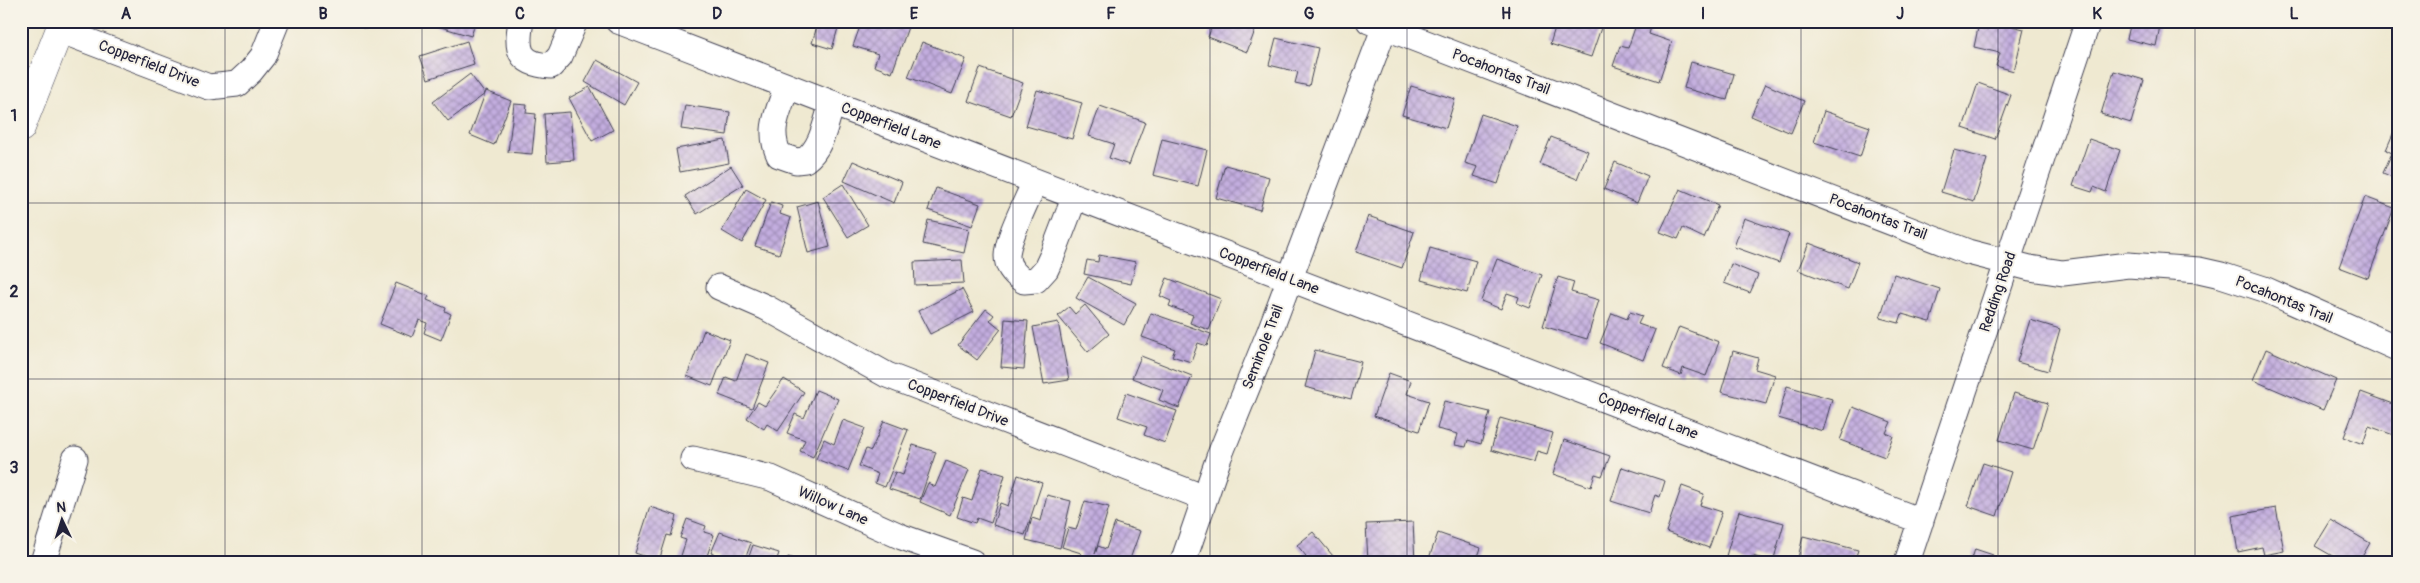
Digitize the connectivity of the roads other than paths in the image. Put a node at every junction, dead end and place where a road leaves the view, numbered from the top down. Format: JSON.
{"nodes":[{"id":1,"x":277,"y":21,"type":"edge"},
{"id":2,"x":522,"y":21,"type":"edge"},
{"id":3,"x":575,"y":21,"type":"edge"},
{"id":4,"x":618,"y":21,"type":"edge"},
{"id":5,"x":2088,"y":21,"type":"edge"},
{"id":6,"x":1381,"y":23,"type":"edge"},
{"id":7,"x":61,"y":26,"type":"edge"},
{"id":8,"x":787,"y":86,"type":"junction"},
{"id":9,"x":832,"y":103,"type":"junction"},
{"id":10,"x":21,"y":128,"type":"edge"},
{"id":11,"x":1035,"y":181,"type":"junction"},
{"id":12,"x":1075,"y":196,"type":"junction"},
{"id":13,"x":2008,"y":262,"type":"junction"},
{"id":14,"x":1290,"y":279,"type":"junction"},
{"id":15,"x":719,"y":287,"type":"dead end"},
{"id":16,"x":2399,"y":349,"type":"edge"},
{"id":17,"x":75,"y":459,"type":"dead end"},
{"id":18,"x":692,"y":459,"type":"dead end"},
{"id":19,"x":1205,"y":498,"type":"junction"},
{"id":20,"x":1921,"y":521,"type":"junction"},
{"id":21,"x":43,"y":562,"type":"edge"},
{"id":22,"x":972,"y":562,"type":"edge"},
{"id":23,"x":1183,"y":562,"type":"edge"},
{"id":24,"x":1907,"y":562,"type":"edge"}],
"edges":[{"from":1,"to":7,"type":"street","name":"Copperfield Drive"},
{"from":2,"to":3,"type":"street"},
{"from":4,"to":8,"type":"street","name":"Copperfield Lane"},
{"from":5,"to":13,"type":"street","name":"Redding Road"},
{"from":6,"to":13,"type":"street","name":"Pocahontas Trail"},
{"from":6,"to":14,"type":"street","name":"Seminole Trail"},
{"from":7,"to":10,"type":"main road"},
{"from":8,"to":9,"type":"street","name":"Copperfield Lane"},
{"from":8,"to":9,"type":"street"},
{"from":9,"to":11,"type":"street","name":"Copperfield Lane"},
{"from":11,"to":12,"type":"street","name":"Copperfield Lane"},
{"from":11,"to":12,"type":"street"},
{"from":12,"to":14,"type":"street","name":"Copperfield Lane"},
{"from":13,"to":16,"type":"street","name":"Pocahontas Trail"},
{"from":13,"to":20,"type":"street","name":"Redding Road"},
{"from":14,"to":19,"type":"street","name":"Seminole Trail"},
{"from":14,"to":20,"type":"street","name":"Copperfield Lane"},
{"from":15,"to":19,"type":"street","name":"Copperfield Drive"},
{"from":17,"to":21,"type":"street"},
{"from":18,"to":22,"type":"street","name":"Willow Lane"},
{"from":19,"to":23,"type":"street","name":"Seminole Trail"},
{"from":20,"to":24,"type":"street","name":"Redding Road"}]}
